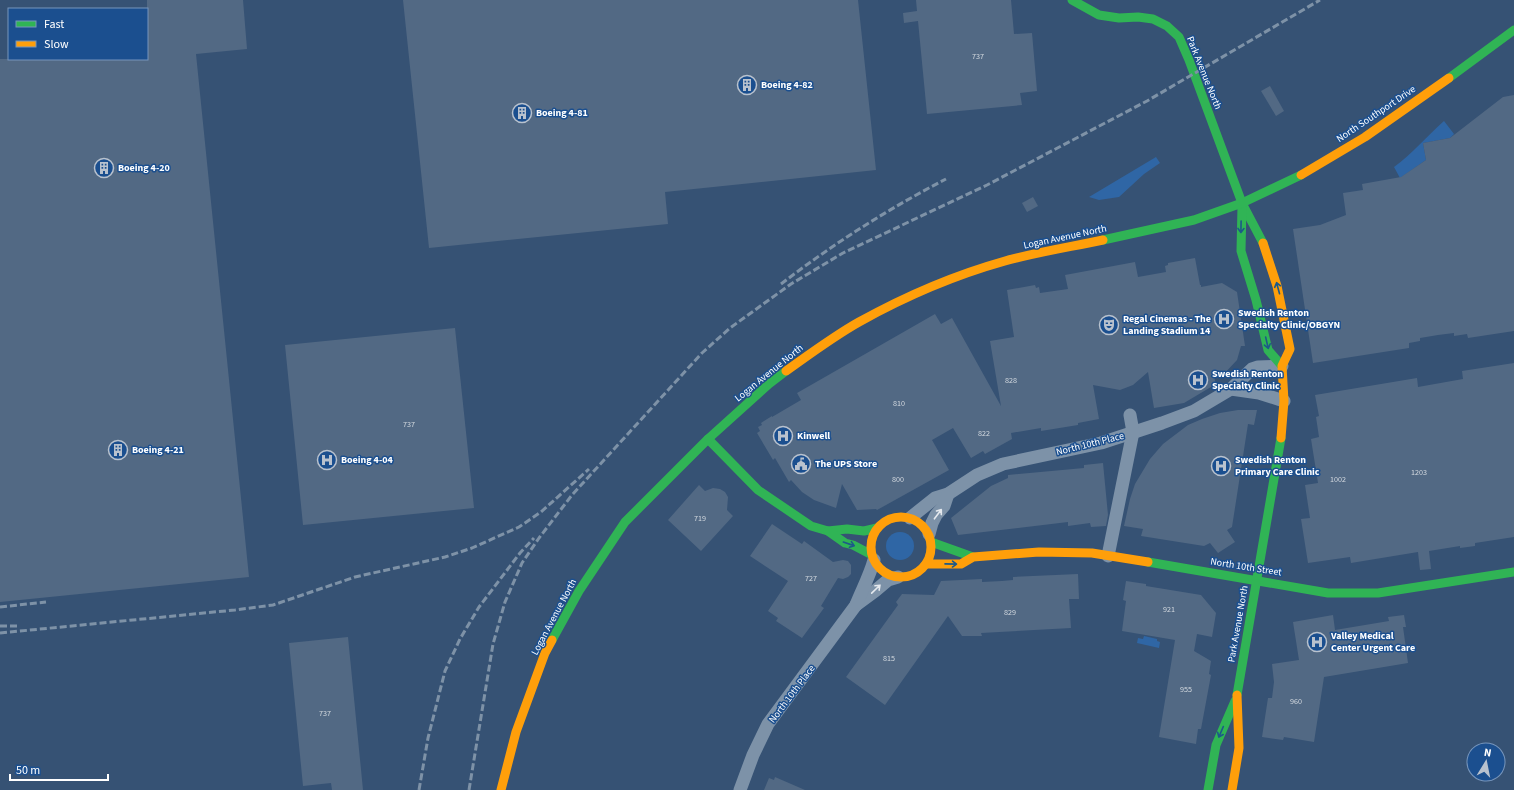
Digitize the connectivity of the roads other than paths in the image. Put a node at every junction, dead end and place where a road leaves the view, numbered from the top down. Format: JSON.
{"nodes":[{"id":1,"x":1072,"y":0,"type":"edge"},
{"id":2,"x":1514,"y":30,"type":"edge"},
{"id":3,"x":1496,"y":43,"type":"junction"},
{"id":4,"x":1508,"y":45,"type":"dead end"},
{"id":5,"x":1242,"y":204,"type":"junction"},
{"id":6,"x":1282,"y":366,"type":"junction"},
{"id":7,"x":1231,"y":389,"type":"junction"},
{"id":8,"x":1284,"y":401,"type":"junction"},
{"id":9,"x":1130,"y":415,"type":"dead end"},
{"id":10,"x":1133,"y":432,"type":"junction"},
{"id":11,"x":708,"y":439,"type":"junction"},
{"id":12,"x":948,"y":494,"type":"junction"},
{"id":13,"x":910,"y":518,"type":"junction"},
{"id":14,"x":878,"y":528,"type":"junction"},
{"id":15,"x":828,"y":531,"type":"junction"},
{"id":16,"x":930,"y":538,"type":"junction"},
{"id":17,"x":1108,"y":556,"type":"junction"},
{"id":18,"x":873,"y":557,"type":"junction"},
{"id":19,"x":973,"y":557,"type":"junction"},
{"id":20,"x":926,"y":564,"type":"junction"},
{"id":21,"x":1514,"y":572,"type":"edge"},
{"id":22,"x":898,"y":577,"type":"junction"},
{"id":23,"x":1257,"y":580,"type":"junction"},
{"id":24,"x":856,"y":604,"type":"junction"},
{"id":25,"x":1237,"y":696,"type":"junction"},
{"id":26,"x":501,"y":790,"type":"edge"},
{"id":27,"x":740,"y":790,"type":"edge"},
{"id":28,"x":1208,"y":790,"type":"edge"},
{"id":29,"x":1232,"y":790,"type":"edge"}],
"edges":[{"from":1,"to":5,"type":"street","name":"Park Avenue North"},
{"from":2,"to":3,"type":"street","name":"North Southport Drive"},
{"from":3,"to":4,"type":"street"},
{"from":3,"to":5,"type":"street","name":"North Southport Drive"},
{"from":5,"to":6,"type":"street","name":"Park Avenue North","one_way":true},
{"from":6,"to":5,"type":"street","name":"Park Avenue North","one_way":true},
{"from":5,"to":11,"type":"street","name":"Logan Avenue North"},
{"from":6,"to":7,"type":"street","name":"North 10th Place"},
{"from":6,"to":8,"type":"street","name":"Park Avenue North"},
{"from":7,"to":8,"type":"street"},
{"from":7,"to":10,"type":"street","name":"North 10th Place"},
{"from":8,"to":23,"type":"street","name":"Park Avenue North"},
{"from":9,"to":10,"type":"street"},
{"from":10,"to":12,"type":"street","name":"North 10th Place"},
{"from":10,"to":17,"type":"street"},
{"from":11,"to":15,"type":"street"},
{"from":11,"to":26,"type":"street","name":"Logan Avenue North"},
{"from":12,"to":13,"type":"street","name":"North 10th Place"},
{"from":16,"to":12,"type":"street","name":"North 10th Place","one_way":true},
{"from":13,"to":14,"type":"street"},
{"from":13,"to":16,"type":"street"},
{"from":14,"to":15,"type":"street"},
{"from":14,"to":18,"type":"street"},
{"from":15,"to":18,"type":"street","one_way":true},
{"from":16,"to":19,"type":"street","name":"North 10th Street"},
{"from":16,"to":20,"type":"street"},
{"from":17,"to":19,"type":"street","name":"North 10th Street"},
{"from":17,"to":23,"type":"street","name":"North 10th Street"},
{"from":18,"to":22,"type":"street"},
{"from":18,"to":24,"type":"street","name":"North 10th Place"},
{"from":20,"to":19,"type":"street","name":"North 10th Street","one_way":true},
{"from":20,"to":22,"type":"street"},
{"from":21,"to":23,"type":"street","name":"North 10th Street"},
{"from":24,"to":22,"type":"street","name":"North 10th Place","one_way":true},
{"from":23,"to":25,"type":"street","name":"Park Avenue North"},
{"from":24,"to":27,"type":"street","name":"North 10th Place"},
{"from":25,"to":28,"type":"street","name":"Park Avenue North","one_way":true},
{"from":25,"to":29,"type":"street","name":"Park Avenue North"}]}
